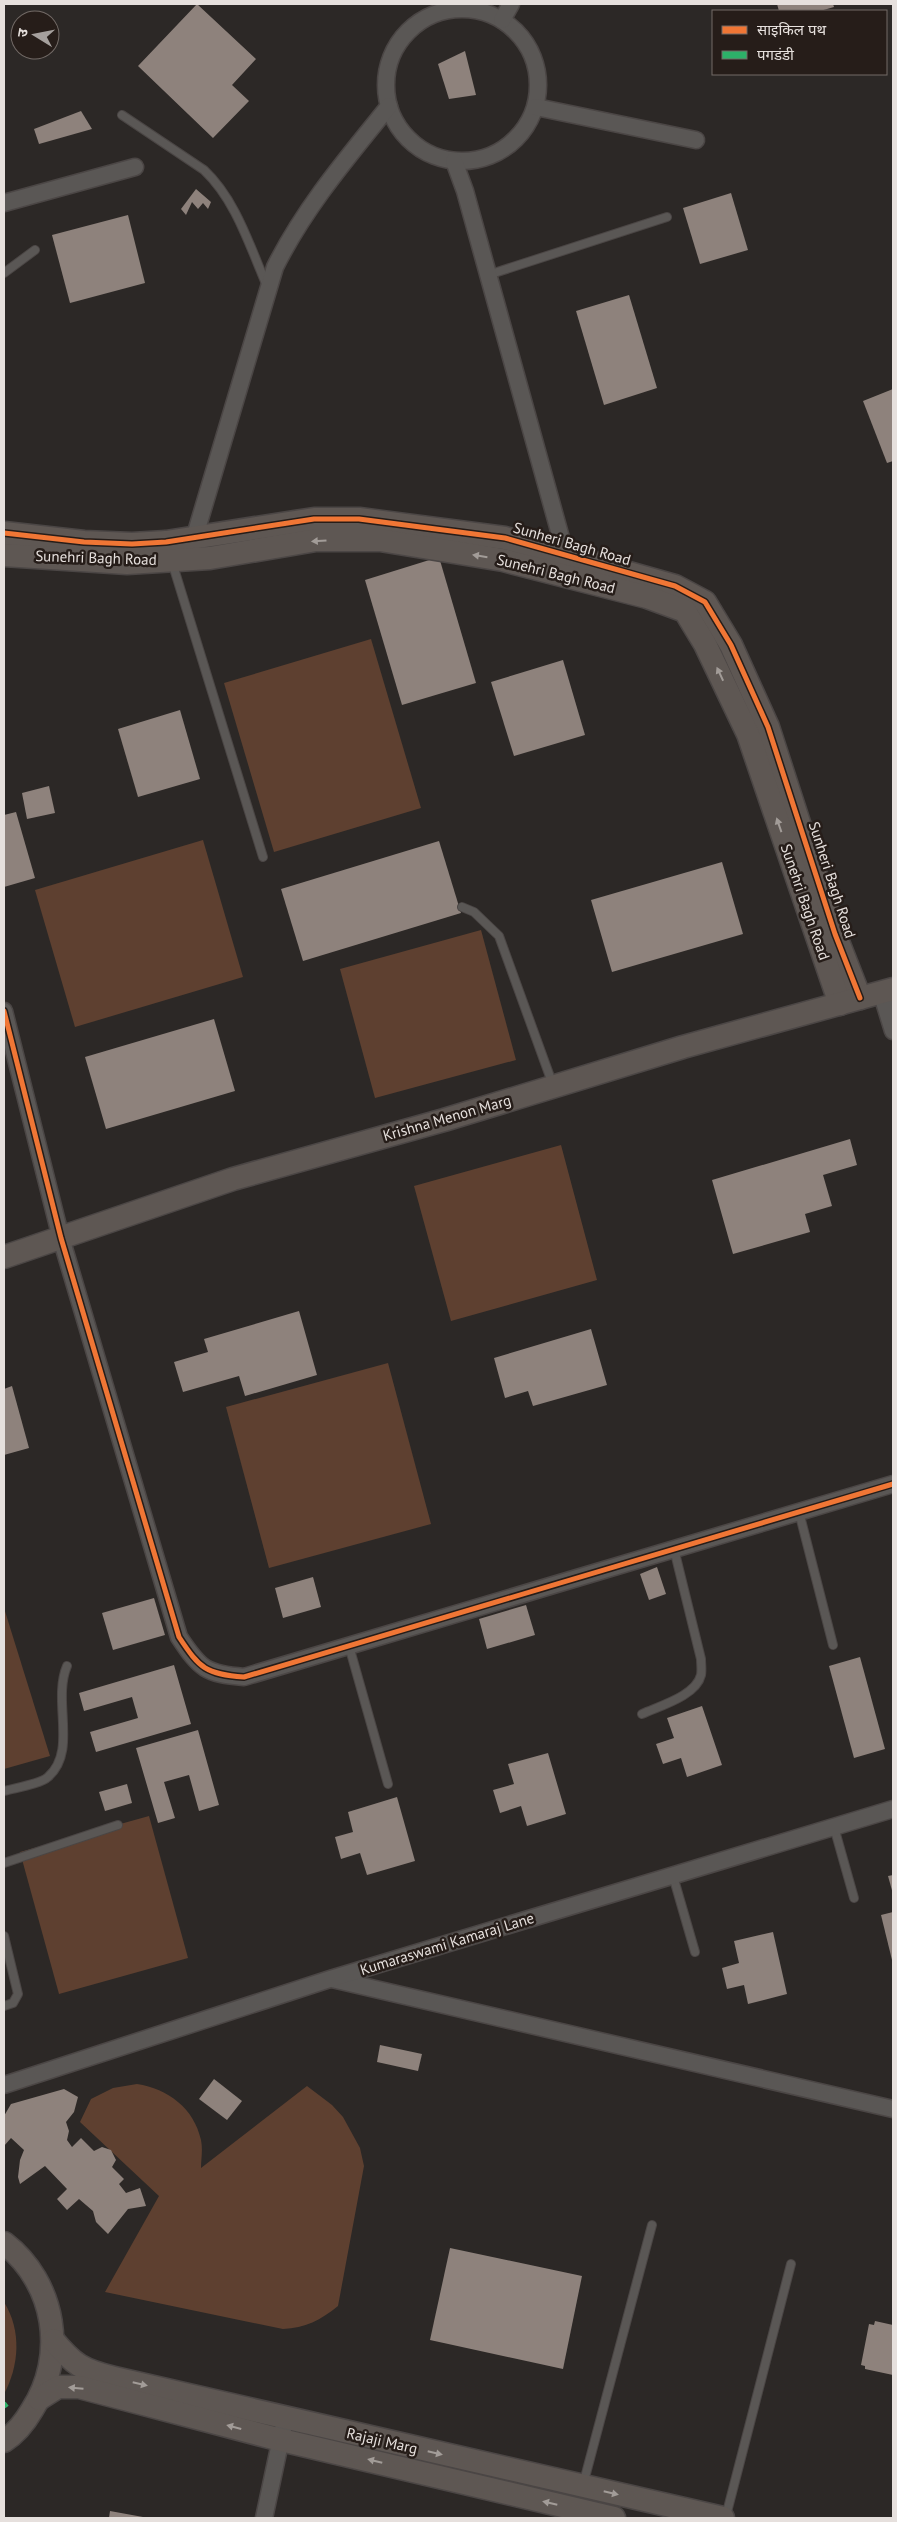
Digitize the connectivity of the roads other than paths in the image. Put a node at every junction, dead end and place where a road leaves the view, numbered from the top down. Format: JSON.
{"nodes":[{"id":1,"x":510,"y":4,"type":"edge"},
{"id":2,"x":502,"y":20,"type":"junction"},
{"id":3,"x":389,"y":106,"type":"junction"},
{"id":4,"x":536,"y":107,"type":"junction"},
{"id":5,"x":122,"y":115,"type":"dead end"},
{"id":6,"x":696,"y":140,"type":"dead end"},
{"id":7,"x":454,"y":161,"type":"junction"},
{"id":8,"x":135,"y":167,"type":"dead end"},
{"id":9,"x":4,"y":203,"type":"edge"},
{"id":10,"x":668,"y":217,"type":"dead end"},
{"id":11,"x":35,"y":250,"type":"dead end"},
{"id":12,"x":4,"y":273,"type":"edge"},
{"id":13,"x":488,"y":275,"type":"junction"},
{"id":14,"x":268,"y":288,"type":"junction"},
{"id":15,"x":4,"y":533,"type":"edge"},
{"id":16,"x":194,"y":538,"type":"junction"},
{"id":17,"x":4,"y":554,"type":"edge"},
{"id":18,"x":566,"y":556,"type":"junction"},
{"id":19,"x":172,"y":560,"type":"junction"},
{"id":20,"x":263,"y":857,"type":"dead end"},
{"id":21,"x":462,"y":907,"type":"dead end"},
{"id":22,"x":868,"y":996,"type":"edge"},
{"id":23,"x":4,"y":1011,"type":"edge"},
{"id":24,"x":893,"y":1031,"type":"edge"},
{"id":25,"x":553,"y":1087,"type":"junction"},
{"id":26,"x":60,"y":1238,"type":"junction"},
{"id":27,"x":4,"y":1257,"type":"edge"},
{"id":28,"x":893,"y":1484,"type":"edge"},
{"id":29,"x":799,"y":1512,"type":"junction"},
{"id":30,"x":674,"y":1549,"type":"junction"},
{"id":31,"x":834,"y":1645,"type":"dead end"},
{"id":32,"x":349,"y":1646,"type":"junction"},
{"id":33,"x":67,"y":1666,"type":"dead end"},
{"id":34,"x":642,"y":1714,"type":"dead end"},
{"id":35,"x":388,"y":1784,"type":"dead end"},
{"id":36,"x":4,"y":1791,"type":"edge"},
{"id":37,"x":893,"y":1810,"type":"edge"},
{"id":38,"x":118,"y":1824,"type":"dead end"},
{"id":39,"x":834,"y":1827,"type":"junction"},
{"id":40,"x":4,"y":1863,"type":"edge"},
{"id":41,"x":673,"y":1876,"type":"junction"},
{"id":42,"x":854,"y":1898,"type":"dead end"},
{"id":43,"x":4,"y":1936,"type":"edge"},
{"id":44,"x":694,"y":1952,"type":"dead end"},
{"id":45,"x":330,"y":1979,"type":"junction"},
{"id":46,"x":4,"y":2006,"type":"edge"},
{"id":47,"x":4,"y":2085,"type":"edge"},
{"id":48,"x":893,"y":2109,"type":"edge"},
{"id":49,"x":652,"y":2225,"type":"dead end"},
{"id":50,"x":4,"y":2243,"type":"edge"},
{"id":51,"x":791,"y":2264,"type":"dead end"},
{"id":52,"x":53,"y":2340,"type":"junction"},
{"id":53,"x":40,"y":2399,"type":"junction"},
{"id":54,"x":283,"y":2428,"type":"junction"},
{"id":55,"x":4,"y":2441,"type":"edge"},
{"id":56,"x":583,"y":2487,"type":"junction"},
{"id":57,"x":264,"y":2518,"type":"edge"},
{"id":58,"x":614,"y":2518,"type":"edge"},
{"id":59,"x":724,"y":2518,"type":"edge"}],
"edges":[{"from":1,"to":2,"type":"street"},
{"from":2,"to":3,"type":"street"},
{"from":2,"to":4,"type":"street"},
{"from":3,"to":7,"type":"street"},
{"from":3,"to":14,"type":"street"},
{"from":4,"to":6,"type":"street"},
{"from":4,"to":7,"type":"street"},
{"from":5,"to":14,"type":"lane"},
{"from":7,"to":13,"type":"street"},
{"from":8,"to":9,"type":"street"},
{"from":10,"to":13,"type":"lane"},
{"from":11,"to":12,"type":"lane"},
{"from":13,"to":18,"type":"street"},
{"from":14,"to":16,"type":"street"},
{"from":15,"to":16,"type":"main road","name":"Sunheri Bagh Road"},
{"from":16,"to":18,"type":"main road","name":"Sunheri Bagh Road"},
{"from":17,"to":19,"type":"main road","name":"Sunehri Bagh Road"},
{"from":18,"to":22,"type":"main road","name":"Sunheri Bagh Road"},
{"from":19,"to":20,"type":"lane"},
{"from":22,"to":19,"type":"main road","name":"Sunehri Bagh Road","one_way":true},
{"from":21,"to":25,"type":"lane"},
{"from":22,"to":24,"type":"street"},
{"from":22,"to":25,"type":"main road","name":"Krishna Menon Marg"},
{"from":23,"to":26,"type":"street"},
{"from":25,"to":26,"type":"main road","name":"Krishna Menon Marg"},
{"from":26,"to":27,"type":"main road","name":"Krishna Menon Marg"},
{"from":26,"to":32,"type":"street"},
{"from":28,"to":29,"type":"street"},
{"from":29,"to":30,"type":"street"},
{"from":29,"to":31,"type":"lane"},
{"from":30,"to":32,"type":"street"},
{"from":30,"to":34,"type":"lane"},
{"from":32,"to":35,"type":"lane"},
{"from":33,"to":36,"type":"lane"},
{"from":37,"to":39,"type":"street","name":"Kumaraswami Kamaraj Lane"},
{"from":38,"to":40,"type":"lane"},
{"from":39,"to":41,"type":"street","name":"Kumaraswami Kamaraj Lane"},
{"from":39,"to":42,"type":"lane"},
{"from":41,"to":44,"type":"lane"},
{"from":41,"to":45,"type":"street","name":"Kumaraswami Kamaraj Lane"},
{"from":43,"to":46,"type":"lane"},
{"from":45,"to":47,"type":"street","name":"Kumaraswami Kamaraj Lane"},
{"from":45,"to":48,"type":"street"},
{"from":49,"to":56,"type":"lane"},
{"from":50,"to":52,"type":"main road"},
{"from":51,"to":59,"type":"lane"},
{"from":52,"to":53,"type":"main road"},
{"from":52,"to":54,"type":"main road","name":"Rajaji Marg","one_way":true},
{"from":54,"to":53,"type":"main road","name":"Rajaji Marg","one_way":true},
{"from":53,"to":55,"type":"main road"},
{"from":54,"to":56,"type":"main road","name":"Rajaji Marg","one_way":true},
{"from":54,"to":57,"type":"street"},
{"from":58,"to":54,"type":"main road","name":"Rajaji Marg","one_way":true},
{"from":56,"to":59,"type":"main road","name":"Rajaji Marg","one_way":true}]}
